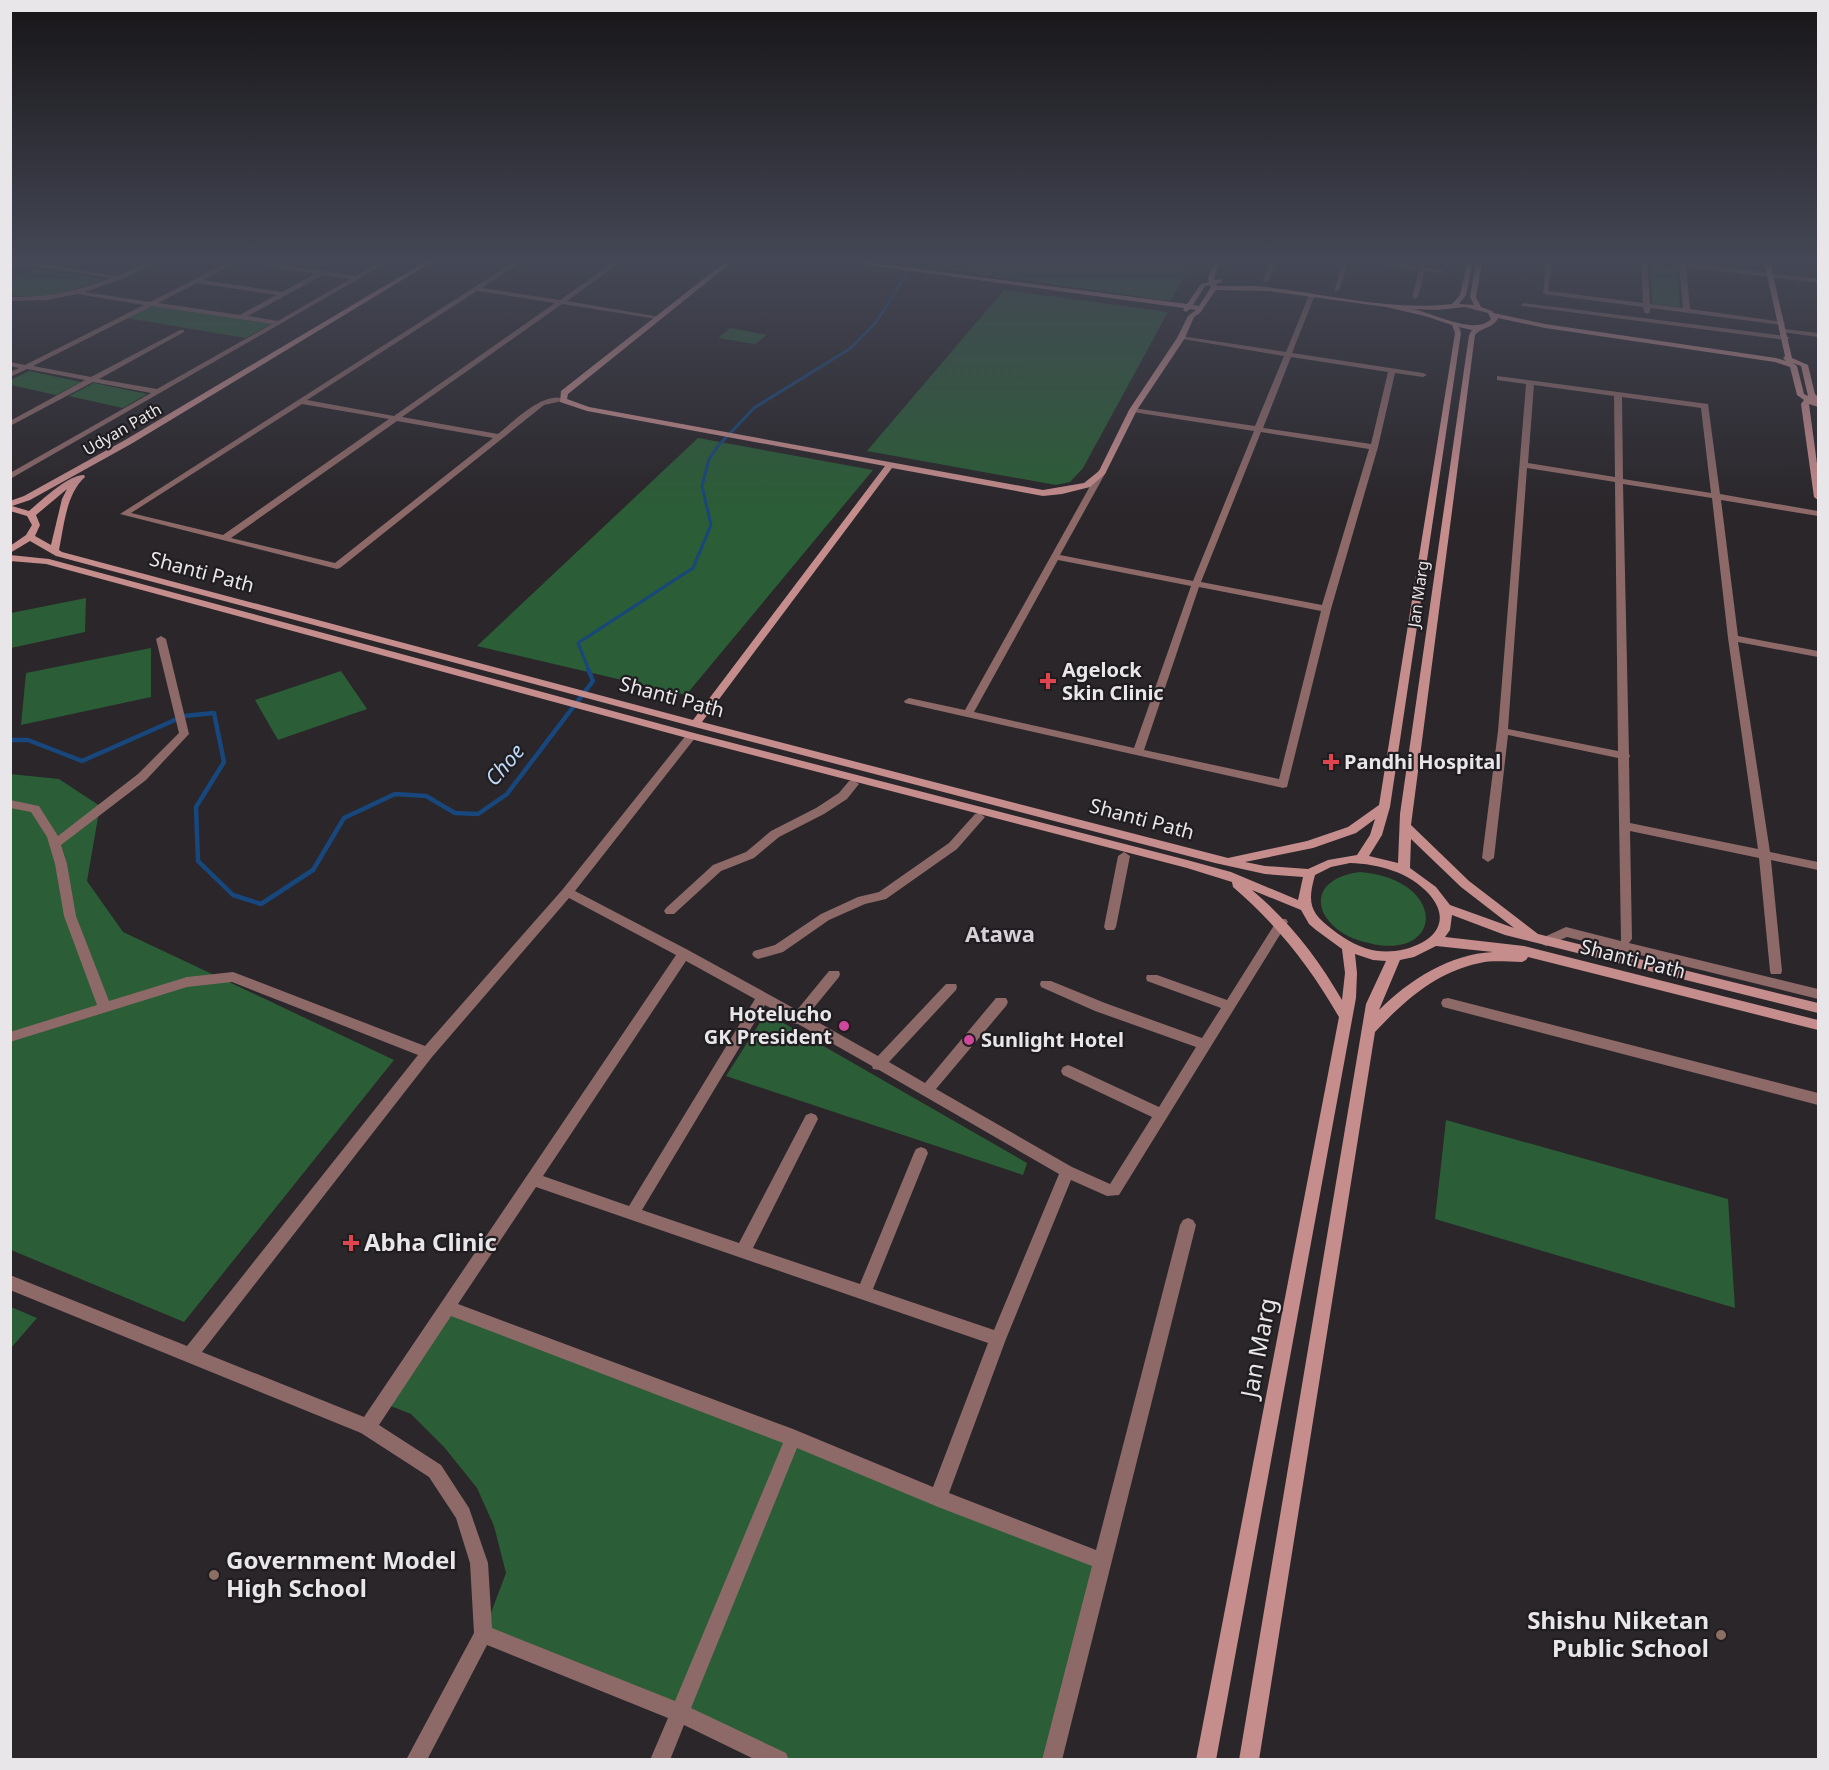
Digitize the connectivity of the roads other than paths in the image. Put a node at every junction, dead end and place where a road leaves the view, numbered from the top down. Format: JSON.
{"nodes":[{"id":1,"x":71,"y":345,"type":"edge"},
{"id":2,"x":157,"y":345,"type":"edge"},
{"id":3,"x":241,"y":345,"type":"edge"},
{"id":4,"x":291,"y":345,"type":"edge"},
{"id":5,"x":302,"y":345,"type":"edge"},
{"id":6,"x":388,"y":345,"type":"edge"},
{"id":7,"x":500,"y":345,"type":"edge"},
{"id":8,"x":623,"y":345,"type":"edge"},
{"id":9,"x":1176,"y":345,"type":"edge"},
{"id":10,"x":1225,"y":345,"type":"edge"},
{"id":11,"x":1293,"y":345,"type":"edge"},
{"id":12,"x":1456,"y":345,"type":"edge"},
{"id":13,"x":1471,"y":345,"type":"edge"},
{"id":14,"x":1684,"y":345,"type":"edge"},
{"id":15,"x":1787,"y":345,"type":"edge"},
{"id":16,"x":1289,"y":354,"type":"junction"},
{"id":17,"x":1790,"y":361,"type":"junction"},
{"id":18,"x":10,"y":364,"type":"edge"},
{"id":19,"x":27,"y":367,"type":"junction"},
{"id":20,"x":1392,"y":370,"type":"junction"},
{"id":21,"x":10,"y":375,"type":"edge"},
{"id":22,"x":1423,"y":375,"type":"dead end"},
{"id":23,"x":1500,"y":378,"type":"dead end"},
{"id":24,"x":94,"y":379,"type":"junction"},
{"id":25,"x":1530,"y":382,"type":"junction"},
{"id":26,"x":159,"y":392,"type":"junction"},
{"id":27,"x":1618,"y":394,"type":"junction"},
{"id":28,"x":563,"y":400,"type":"junction"},
{"id":29,"x":300,"y":401,"type":"junction"},
{"id":30,"x":1815,"y":401,"type":"edge"},
{"id":31,"x":1133,"y":410,"type":"junction"},
{"id":32,"x":395,"y":418,"type":"junction"},
{"id":33,"x":10,"y":424,"type":"edge"},
{"id":34,"x":1258,"y":430,"type":"junction"},
{"id":35,"x":499,"y":437,"type":"junction"},
{"id":36,"x":1374,"y":447,"type":"junction"},
{"id":37,"x":1523,"y":465,"type":"junction"},
{"id":38,"x":889,"y":466,"type":"junction"},
{"id":39,"x":1102,"y":472,"type":"junction"},
{"id":40,"x":10,"y":477,"type":"edge"},
{"id":41,"x":1816,"y":479,"type":"edge"},
{"id":42,"x":1618,"y":480,"type":"junction"},
{"id":43,"x":75,"y":481,"type":"junction"},
{"id":44,"x":1716,"y":496,"type":"junction"},
{"id":45,"x":1818,"y":497,"type":"edge"},
{"id":46,"x":10,"y":506,"type":"edge"},
{"id":47,"x":1818,"y":513,"type":"edge"},
{"id":48,"x":31,"y":514,"type":"junction"},
{"id":49,"x":30,"y":537,"type":"junction"},
{"id":50,"x":225,"y":538,"type":"junction"},
{"id":51,"x":10,"y":550,"type":"edge"},
{"id":52,"x":54,"y":551,"type":"junction"},
{"id":53,"x":1056,"y":557,"type":"junction"},
{"id":54,"x":10,"y":558,"type":"edge"},
{"id":55,"x":1196,"y":584,"type":"junction"},
{"id":56,"x":1326,"y":609,"type":"junction"},
{"id":57,"x":1733,"y":638,"type":"junction"},
{"id":58,"x":161,"y":639,"type":"dead end"},
{"id":59,"x":1818,"y":654,"type":"edge"},
{"id":60,"x":909,"y":701,"type":"dead end"},
{"id":61,"x":968,"y":714,"type":"junction"},
{"id":62,"x":693,"y":730,"type":"junction"},
{"id":63,"x":1503,"y":731,"type":"junction"},
{"id":64,"x":1138,"y":753,"type":"junction"},
{"id":65,"x":1625,"y":756,"type":"junction"},
{"id":66,"x":853,"y":784,"type":"dead end"},
{"id":67,"x":10,"y":804,"type":"edge"},
{"id":68,"x":1384,"y":807,"type":"junction"},
{"id":69,"x":979,"y":817,"type":"dead end"},
{"id":70,"x":1406,"y":826,"type":"junction"},
{"id":71,"x":1625,"y":826,"type":"junction"},
{"id":72,"x":55,"y":844,"type":"junction"},
{"id":73,"x":1764,"y":854,"type":"junction"},
{"id":74,"x":1124,"y":856,"type":"dead end"},
{"id":75,"x":1488,"y":858,"type":"dead end"},
{"id":76,"x":1360,"y":859,"type":"junction"},
{"id":77,"x":1227,"y":861,"type":"junction"},
{"id":78,"x":1818,"y":866,"type":"edge"},
{"id":79,"x":1404,"y":868,"type":"junction"},
{"id":80,"x":1310,"y":873,"type":"junction"},
{"id":81,"x":1227,"y":875,"type":"junction"},
{"id":82,"x":567,"y":892,"type":"junction"},
{"id":83,"x":1304,"y":907,"type":"junction"},
{"id":84,"x":1445,"y":908,"type":"junction"},
{"id":85,"x":670,"y":910,"type":"dead end"},
{"id":86,"x":1282,"y":922,"type":"junction"},
{"id":87,"x":1110,"y":927,"type":"dead end"},
{"id":88,"x":1542,"y":939,"type":"junction"},
{"id":89,"x":1626,"y":939,"type":"dead end"},
{"id":90,"x":1436,"y":941,"type":"junction"},
{"id":91,"x":1348,"y":946,"type":"junction"},
{"id":92,"x":684,"y":953,"type":"junction"},
{"id":93,"x":758,"y":954,"type":"dead end"},
{"id":94,"x":1395,"y":956,"type":"junction"},
{"id":95,"x":1539,"y":956,"type":"junction"},
{"id":96,"x":1776,"y":971,"type":"dead end"},
{"id":97,"x":834,"y":974,"type":"dead end"},
{"id":98,"x":1152,"y":978,"type":"dead end"},
{"id":99,"x":1046,"y":984,"type":"dead end"},
{"id":100,"x":951,"y":987,"type":"dead end"},
{"id":101,"x":1818,"y":994,"type":"edge"},
{"id":102,"x":762,"y":999,"type":"junction"},
{"id":103,"x":1001,"y":1002,"type":"dead end"},
{"id":104,"x":1448,"y":1003,"type":"dead end"},
{"id":105,"x":1230,"y":1006,"type":"junction"},
{"id":106,"x":105,"y":1008,"type":"junction"},
{"id":107,"x":1818,"y":1008,"type":"edge"},
{"id":108,"x":1345,"y":1016,"type":"junction"},
{"id":109,"x":797,"y":1019,"type":"junction"},
{"id":110,"x":1818,"y":1025,"type":"edge"},
{"id":111,"x":1368,"y":1032,"type":"junction"},
{"id":112,"x":10,"y":1037,"type":"edge"},
{"id":113,"x":1206,"y":1045,"type":"junction"},
{"id":114,"x":426,"y":1053,"type":"junction"},
{"id":115,"x":878,"y":1065,"type":"junction"},
{"id":116,"x":1068,"y":1071,"type":"dead end"},
{"id":117,"x":926,"y":1092,"type":"junction"},
{"id":118,"x":1818,"y":1100,"type":"edge"},
{"id":119,"x":1162,"y":1115,"type":"junction"},
{"id":120,"x":811,"y":1119,"type":"dead end"},
{"id":121,"x":921,"y":1153,"type":"dead end"},
{"id":122,"x":1067,"y":1170,"type":"junction"},
{"id":123,"x":532,"y":1179,"type":"junction"},
{"id":124,"x":632,"y":1214,"type":"junction"},
{"id":125,"x":1188,"y":1225,"type":"dead end"},
{"id":126,"x":743,"y":1251,"type":"junction"},
{"id":127,"x":10,"y":1282,"type":"edge"},
{"id":128,"x":864,"y":1293,"type":"junction"},
{"id":129,"x":447,"y":1307,"type":"junction"},
{"id":130,"x":998,"y":1339,"type":"junction"},
{"id":131,"x":190,"y":1355,"type":"junction"},
{"id":132,"x":367,"y":1427,"type":"junction"},
{"id":133,"x":793,"y":1438,"type":"junction"},
{"id":134,"x":938,"y":1498,"type":"junction"},
{"id":135,"x":1102,"y":1561,"type":"junction"},
{"id":136,"x":483,"y":1634,"type":"junction"},
{"id":137,"x":680,"y":1713,"type":"junction"},
{"id":138,"x":416,"y":1760,"type":"edge"},
{"id":139,"x":660,"y":1760,"type":"edge"},
{"id":140,"x":779,"y":1760,"type":"edge"},
{"id":141,"x":1052,"y":1760,"type":"edge"},
{"id":142,"x":1206,"y":1760,"type":"edge"},
{"id":143,"x":1249,"y":1760,"type":"edge"}],
"edges":[{"from":1,"to":19,"type":"street"},
{"from":2,"to":24,"type":"street"},
{"from":3,"to":26,"type":"street"},
{"from":4,"to":46,"type":"main road","name":"Udyan Path"},
{"from":5,"to":43,"type":"main road","name":"Udyan Path"},
{"from":6,"to":29,"type":"street"},
{"from":7,"to":32,"type":"street"},
{"from":8,"to":28,"type":"main road"},
{"from":9,"to":31,"type":"main road"},
{"from":10,"to":16,"type":"street"},
{"from":11,"to":16,"type":"street"},
{"from":12,"to":68,"type":"main road","name":"Jan Marg"},
{"from":13,"to":70,"type":"main road","name":"Jan Marg"},
{"from":14,"to":17,"type":"main road"},
{"from":15,"to":17,"type":"main road"},
{"from":16,"to":20,"type":"street"},
{"from":16,"to":34,"type":"street"},
{"from":17,"to":30,"type":"main road"},
{"from":18,"to":19,"type":"street"},
{"from":19,"to":21,"type":"street"},
{"from":19,"to":24,"type":"street"},
{"from":20,"to":22,"type":"street"},
{"from":20,"to":36,"type":"street"},
{"from":23,"to":25,"type":"street"},
{"from":24,"to":26,"type":"street"},
{"from":24,"to":33,"type":"street"},
{"from":25,"to":27,"type":"street"},
{"from":25,"to":37,"type":"street"},
{"from":26,"to":40,"type":"street"},
{"from":27,"to":42,"type":"street"},
{"from":27,"to":44,"type":"street"},
{"from":28,"to":35,"type":"street"},
{"from":28,"to":38,"type":"main road"},
{"from":29,"to":32,"type":"street"},
{"from":29,"to":50,"type":"street"},
{"from":30,"to":41,"type":"main road"},
{"from":31,"to":34,"type":"street"},
{"from":31,"to":39,"type":"main road"},
{"from":32,"to":35,"type":"street"},
{"from":32,"to":50,"type":"street"},
{"from":34,"to":36,"type":"street"},
{"from":34,"to":55,"type":"street"},
{"from":35,"to":50,"type":"street"},
{"from":36,"to":56,"type":"street"},
{"from":37,"to":42,"type":"street"},
{"from":37,"to":63,"type":"street"},
{"from":38,"to":39,"type":"main road"},
{"from":38,"to":62,"type":"main road"},
{"from":39,"to":53,"type":"street"},
{"from":41,"to":45,"type":"main road"},
{"from":42,"to":44,"type":"street"},
{"from":42,"to":65,"type":"street"},
{"from":43,"to":48,"type":"main road","name":"Udyan Path"},
{"from":43,"to":52,"type":"main road"},
{"from":44,"to":47,"type":"street"},
{"from":44,"to":57,"type":"street"},
{"from":46,"to":48,"type":"main road"},
{"from":48,"to":49,"type":"main road"},
{"from":49,"to":51,"type":"main road"},
{"from":49,"to":52,"type":"main road","name":"Shanti Path"},
{"from":52,"to":62,"type":"main road","name":"Shanti Path"},
{"from":53,"to":55,"type":"street"},
{"from":53,"to":61,"type":"street"},
{"from":54,"to":62,"type":"main road","name":"Shanti Path"},
{"from":55,"to":56,"type":"street"},
{"from":55,"to":64,"type":"street"},
{"from":56,"to":64,"type":"street"},
{"from":57,"to":59,"type":"street"},
{"from":57,"to":73,"type":"street"},
{"from":58,"to":72,"type":"street"},
{"from":60,"to":61,"type":"street"},
{"from":61,"to":64,"type":"street"},
{"from":62,"to":77,"type":"main road","name":"Shanti Path"},
{"from":62,"to":81,"type":"main road","name":"Shanti Path"},
{"from":62,"to":82,"type":"street"},
{"from":63,"to":65,"type":"street"},
{"from":63,"to":75,"type":"street"},
{"from":65,"to":71,"type":"street"},
{"from":66,"to":85,"type":"street"},
{"from":67,"to":72,"type":"street"},
{"from":68,"to":76,"type":"main road","name":"Jan Marg"},
{"from":68,"to":77,"type":"main road"},
{"from":69,"to":93,"type":"street"},
{"from":70,"to":79,"type":"main road","name":"Jan Marg"},
{"from":70,"to":88,"type":"main road"},
{"from":71,"to":73,"type":"street"},
{"from":71,"to":89,"type":"street"},
{"from":72,"to":106,"type":"street"},
{"from":73,"to":78,"type":"street"},
{"from":73,"to":96,"type":"street"},
{"from":74,"to":87,"type":"street"},
{"from":76,"to":79,"type":"main road"},
{"from":76,"to":80,"type":"main road"},
{"from":77,"to":80,"type":"main road","name":"Shanti Path"},
{"from":79,"to":84,"type":"main road"},
{"from":80,"to":83,"type":"main road"},
{"from":81,"to":83,"type":"main road","name":"Shanti Path"},
{"from":81,"to":86,"type":"main road"},
{"from":82,"to":92,"type":"street"},
{"from":82,"to":114,"type":"street"},
{"from":83,"to":91,"type":"main road"},
{"from":84,"to":88,"type":"main road","name":"Shanti Path"},
{"from":84,"to":90,"type":"main road"},
{"from":86,"to":105,"type":"street"},
{"from":86,"to":108,"type":"main road"},
{"from":88,"to":101,"type":"street"},
{"from":88,"to":107,"type":"main road","name":"Shanti Path"},
{"from":90,"to":94,"type":"main road"},
{"from":90,"to":95,"type":"main road","name":"Shanti Path"},
{"from":91,"to":94,"type":"main road"},
{"from":91,"to":108,"type":"main road","name":"Jan Marg"},
{"from":92,"to":102,"type":"street"},
{"from":92,"to":123,"type":"street"},
{"from":94,"to":111,"type":"main road"},
{"from":95,"to":110,"type":"main road","name":"Shanti Path"},
{"from":95,"to":111,"type":"main road"},
{"from":97,"to":109,"type":"street"},
{"from":98,"to":105,"type":"street"},
{"from":99,"to":113,"type":"street"},
{"from":100,"to":115,"type":"street"},
{"from":102,"to":109,"type":"street"},
{"from":102,"to":124,"type":"street"},
{"from":103,"to":117,"type":"street"},
{"from":104,"to":118,"type":"street"},
{"from":105,"to":113,"type":"street"},
{"from":106,"to":112,"type":"street"},
{"from":106,"to":114,"type":"street"},
{"from":108,"to":142,"type":"main road","name":"Jan Marg"},
{"from":109,"to":115,"type":"street"},
{"from":111,"to":143,"type":"main road"},
{"from":113,"to":119,"type":"street"},
{"from":114,"to":131,"type":"street"},
{"from":115,"to":117,"type":"street"},
{"from":116,"to":119,"type":"street"},
{"from":117,"to":122,"type":"street"},
{"from":119,"to":122,"type":"street"},
{"from":120,"to":126,"type":"street"},
{"from":121,"to":128,"type":"street"},
{"from":122,"to":130,"type":"street"},
{"from":123,"to":124,"type":"street"},
{"from":123,"to":129,"type":"street"},
{"from":124,"to":126,"type":"street"},
{"from":125,"to":135,"type":"street"},
{"from":126,"to":128,"type":"street"},
{"from":127,"to":131,"type":"street"},
{"from":128,"to":130,"type":"street"},
{"from":129,"to":132,"type":"street"},
{"from":129,"to":133,"type":"street"},
{"from":130,"to":134,"type":"street"},
{"from":131,"to":132,"type":"street"},
{"from":132,"to":136,"type":"street"},
{"from":133,"to":134,"type":"street"},
{"from":133,"to":137,"type":"street"},
{"from":134,"to":135,"type":"street"},
{"from":135,"to":141,"type":"street"},
{"from":136,"to":137,"type":"street"},
{"from":136,"to":138,"type":"street"},
{"from":137,"to":139,"type":"street"},
{"from":137,"to":140,"type":"street"}]}
